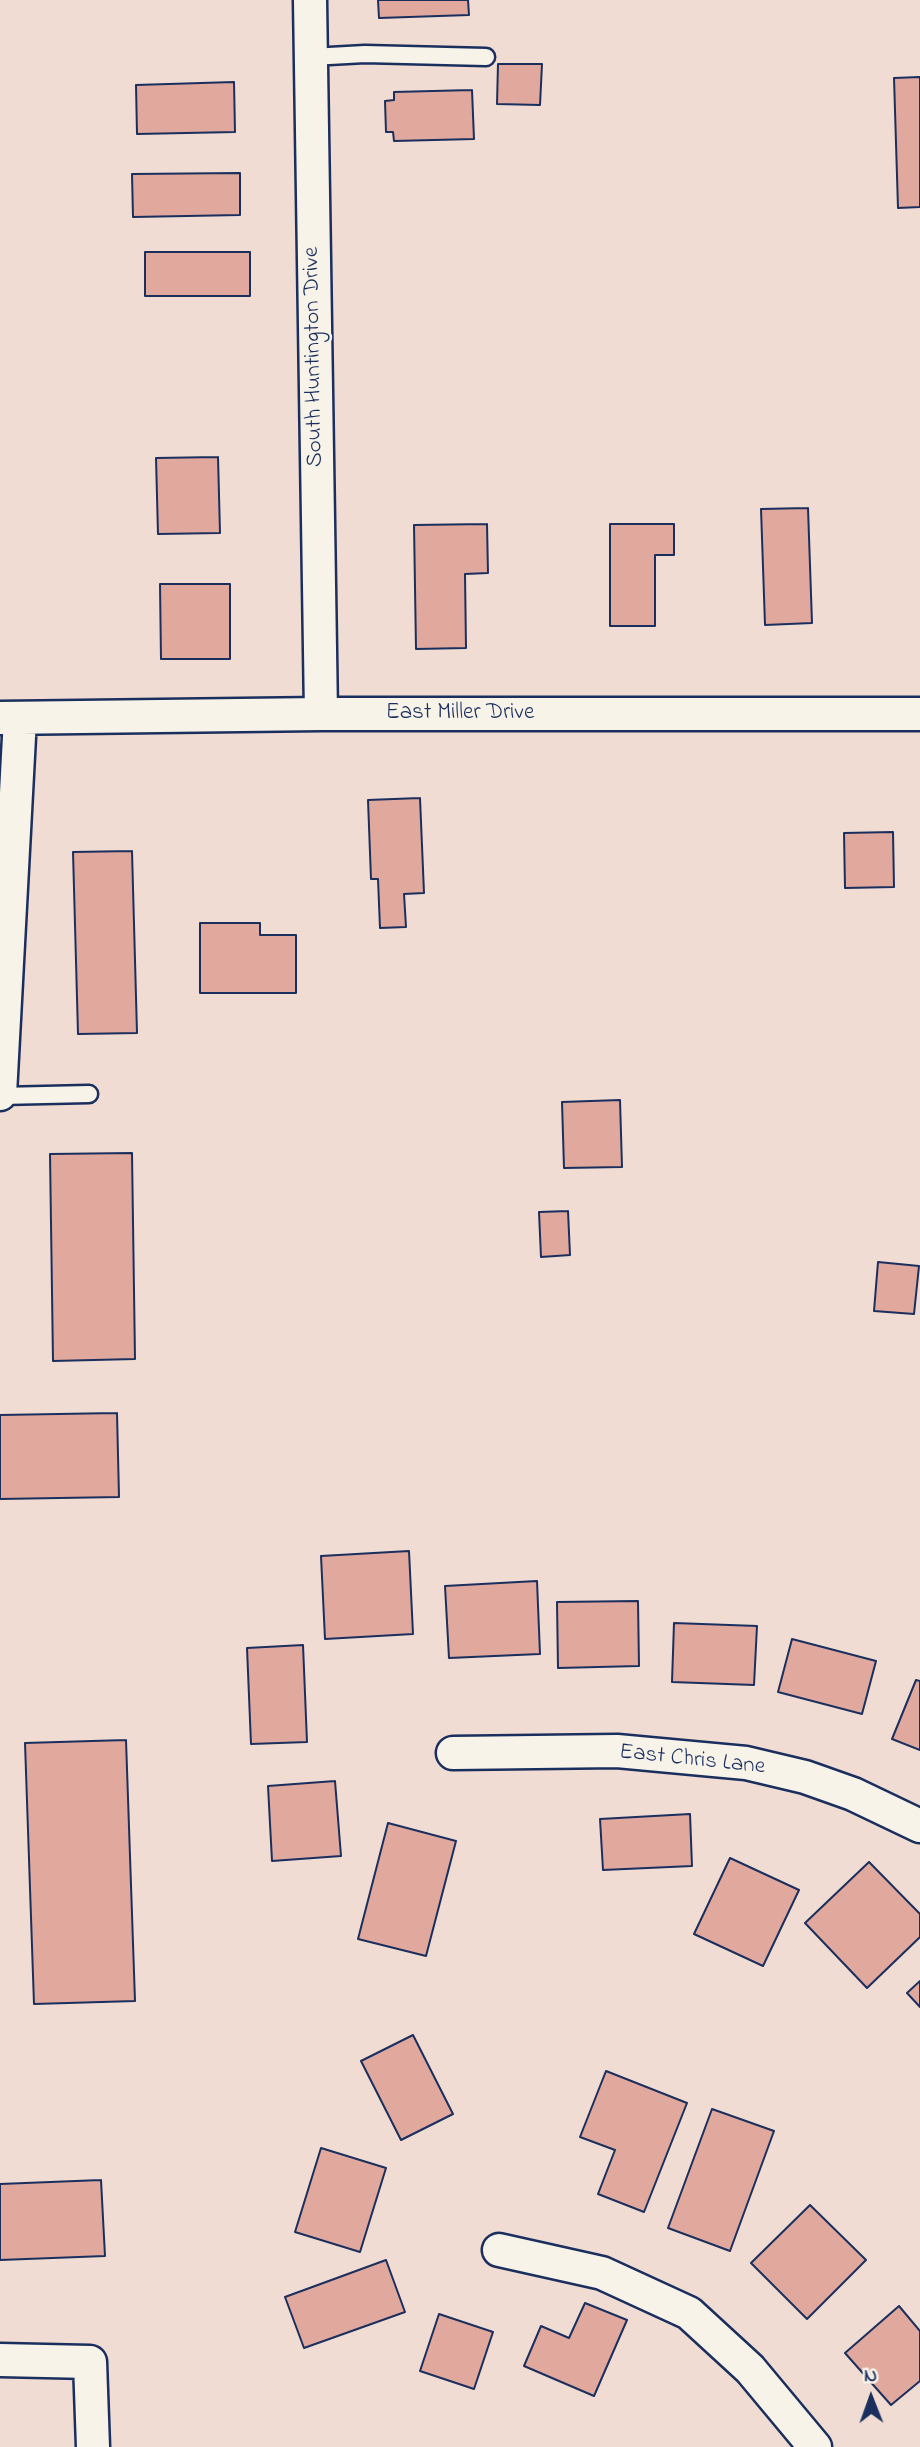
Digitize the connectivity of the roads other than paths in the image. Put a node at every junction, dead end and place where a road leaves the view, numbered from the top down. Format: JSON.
{"nodes":[{"id":1,"x":310,"y":0,"type":"edge"},
{"id":2,"x":311,"y":57,"type":"junction"},
{"id":3,"x":486,"y":57,"type":"dead end"},
{"id":4,"x":321,"y":714,"type":"junction"},
{"id":5,"x":920,"y":714,"type":"edge"},
{"id":6,"x":10,"y":718,"type":"edge"},
{"id":7,"x":89,"y":1094,"type":"dead end"},
{"id":8,"x":0,"y":1095,"type":"edge"},
{"id":9,"x":453,"y":1753,"type":"dead end"},
{"id":10,"x":920,"y":1826,"type":"edge"},
{"id":11,"x":499,"y":2249,"type":"dead end"},
{"id":12,"x":0,"y":2361,"type":"edge"},
{"id":13,"x":93,"y":2447,"type":"edge"},
{"id":14,"x":815,"y":2447,"type":"edge"}],
"edges":[{"from":1,"to":2,"type":"street","name":"South Huntington Drive"},
{"from":2,"to":3,"type":"lane"},
{"from":2,"to":4,"type":"street","name":"South Huntington Drive"},
{"from":4,"to":5,"type":"street","name":"East Miller Drive"},
{"from":4,"to":6,"type":"street","name":"East Miller Drive"},
{"from":6,"to":8,"type":"street"},
{"from":7,"to":8,"type":"lane"},
{"from":9,"to":10,"type":"street","name":"East Chris Lane"},
{"from":11,"to":14,"type":"street"},
{"from":12,"to":13,"type":"street"}]}
